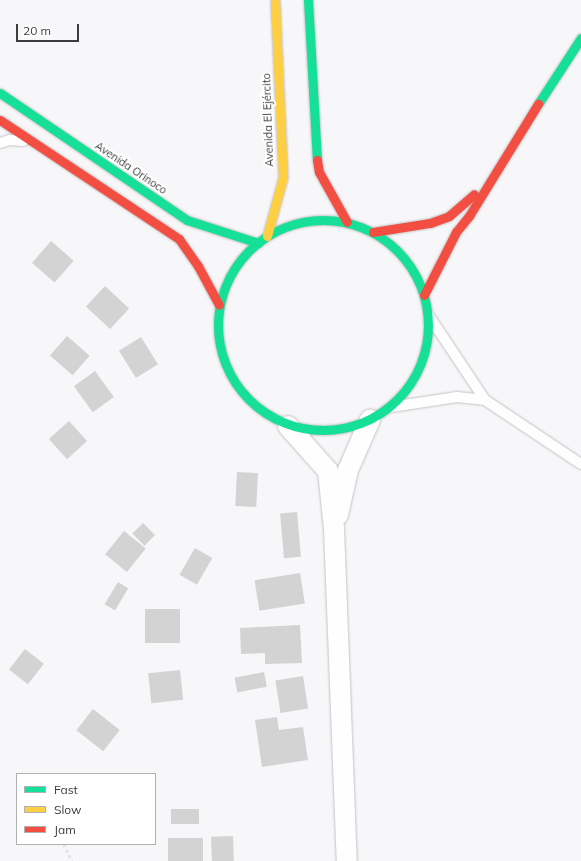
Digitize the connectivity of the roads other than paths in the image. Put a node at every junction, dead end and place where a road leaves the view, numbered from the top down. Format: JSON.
{"nodes":[{"id":1,"x":275,"y":0,"type":"edge"},
{"id":2,"x":308,"y":0,"type":"edge"},
{"id":3,"x":581,"y":38,"type":"edge"},
{"id":4,"x":0,"y":93,"type":"edge"},
{"id":5,"x":0,"y":120,"type":"edge"},
{"id":6,"x":33,"y":142,"type":"junction"},
{"id":7,"x":0,"y":144,"type":"edge"},
{"id":8,"x":486,"y":185,"type":"junction"},
{"id":9,"x":347,"y":222,"type":"junction"},
{"id":10,"x":373,"y":232,"type":"junction"},
{"id":11,"x":266,"y":236,"type":"junction"},
{"id":12,"x":258,"y":243,"type":"junction"},
{"id":13,"x":424,"y":295,"type":"junction"},
{"id":14,"x":219,"y":305,"type":"junction"},
{"id":15,"x":429,"y":316,"type":"junction"},
{"id":16,"x":485,"y":400,"type":"junction"},
{"id":17,"x":391,"y":407,"type":"junction"},
{"id":18,"x":370,"y":420,"type":"junction"},
{"id":19,"x":288,"y":426,"type":"junction"},
{"id":20,"x":581,"y":464,"type":"edge"},
{"id":21,"x":334,"y":529,"type":"junction"},
{"id":22,"x":347,"y":861,"type":"edge"}],
"edges":[{"from":1,"to":11,"type":"street","name":"Avenida El Ejército"},
{"from":2,"to":9,"type":"street"},
{"from":3,"to":8,"type":"street"},
{"from":4,"to":12,"type":"street","name":"Avenida Orinoco"},
{"from":5,"to":6,"type":"street"},
{"from":6,"to":7,"type":"lane"},
{"from":6,"to":14,"type":"street"},
{"from":8,"to":10,"type":"street"},
{"from":8,"to":13,"type":"street"},
{"from":9,"to":10,"type":"street"},
{"from":9,"to":11,"type":"street"},
{"from":10,"to":13,"type":"street"},
{"from":11,"to":12,"type":"street"},
{"from":12,"to":14,"type":"street"},
{"from":13,"to":15,"type":"street"},
{"from":14,"to":19,"type":"street"},
{"from":15,"to":16,"type":"lane"},
{"from":15,"to":17,"type":"street"},
{"from":16,"to":17,"type":"lane"},
{"from":16,"to":20,"type":"lane"},
{"from":17,"to":18,"type":"street"},
{"from":18,"to":19,"type":"street"},
{"from":18,"to":21,"type":"street"},
{"from":19,"to":21,"type":"street"},
{"from":21,"to":22,"type":"street"}]}
